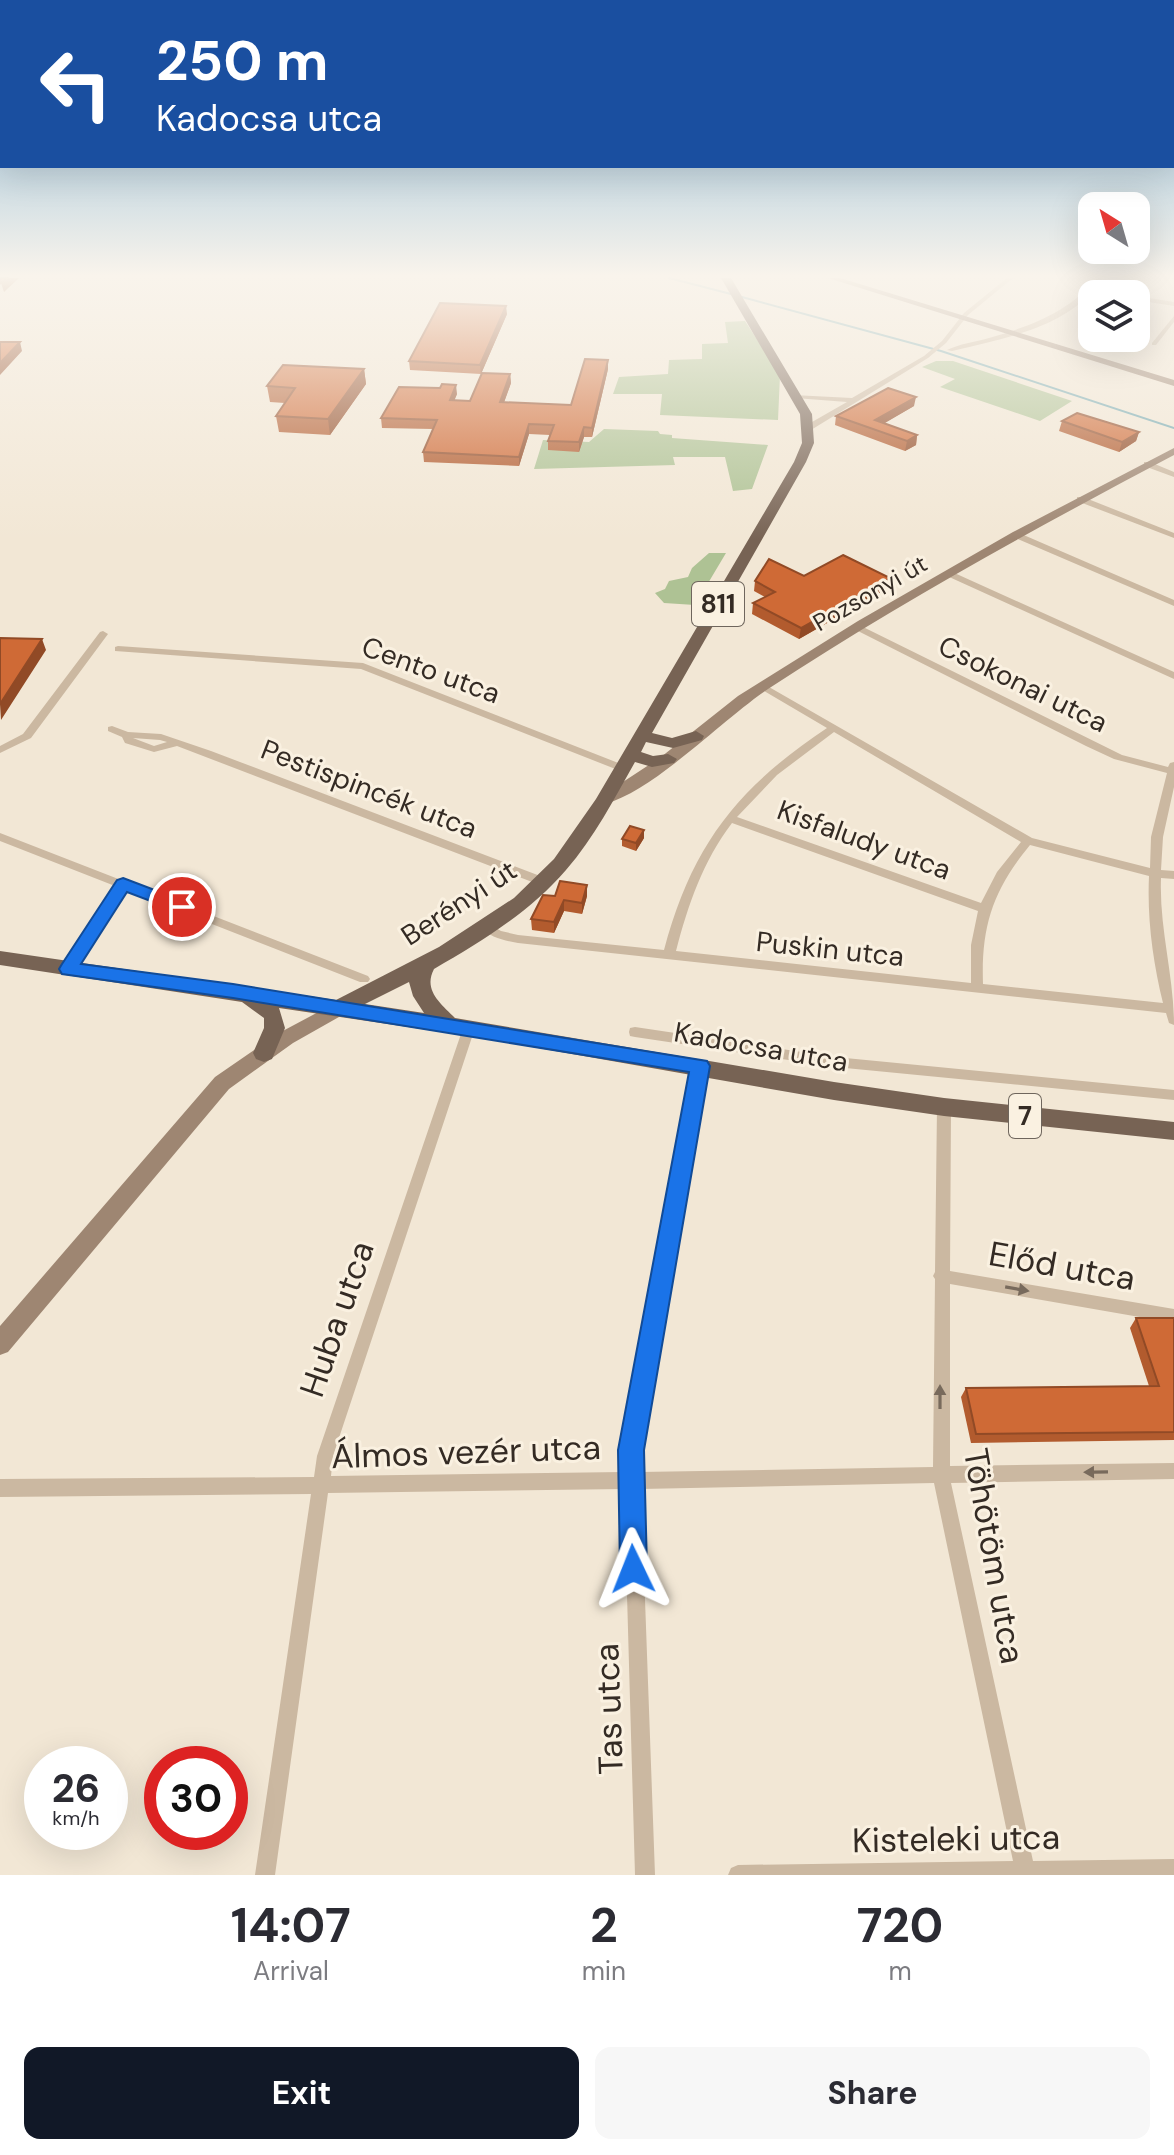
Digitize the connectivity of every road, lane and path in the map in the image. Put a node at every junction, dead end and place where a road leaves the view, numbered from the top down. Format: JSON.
{"nodes":[{"id":1,"x":777,"y":366,"type":"edge"},
{"id":2,"x":909,"y":366,"type":"edge"},
{"id":3,"x":1118,"y":366,"type":"edge"},
{"id":4,"x":1174,"y":383,"type":"edge"},
{"id":5,"x":795,"y":396,"type":"junction"},
{"id":6,"x":854,"y":400,"type":"junction"},
{"id":7,"x":832,"y":401,"type":"junction"},
{"id":8,"x":838,"y":410,"type":"junction"},
{"id":9,"x":808,"y":428,"type":"junction"},
{"id":10,"x":1174,"y":451,"type":"edge"},
{"id":11,"x":1147,"y":464,"type":"junction"},
{"id":12,"x":1174,"y":475,"type":"edge"},
{"id":13,"x":1080,"y":499,"type":"junction"},
{"id":14,"x":1016,"y":535,"type":"junction"},
{"id":15,"x":1174,"y":536,"type":"edge"},
{"id":16,"x":950,"y":574,"type":"junction"},
{"id":17,"x":1174,"y":603,"type":"edge"},
{"id":18,"x":859,"y":628,"type":"junction"},
{"id":19,"x":103,"y":634,"type":"dead end"},
{"id":20,"x":118,"y":649,"type":"dead end"},
{"id":21,"x":1174,"y":676,"type":"edge"},
{"id":22,"x":762,"y":686,"type":"junction"},
{"id":23,"x":834,"y":728,"type":"junction"},
{"id":24,"x":112,"y":729,"type":"dead end"},
{"id":25,"x":641,"y":736,"type":"junction"},
{"id":26,"x":696,"y":736,"type":"junction"},
{"id":27,"x":0,"y":750,"type":"edge"},
{"id":28,"x":668,"y":759,"type":"junction"},
{"id":29,"x":626,"y":762,"type":"junction"},
{"id":30,"x":1173,"y":769,"type":"edge"},
{"id":31,"x":605,"y":799,"type":"junction"},
{"id":32,"x":730,"y":818,"type":"junction"},
{"id":33,"x":0,"y":837,"type":"edge"},
{"id":34,"x":1028,"y":841,"type":"junction"},
{"id":35,"x":1157,"y":874,"type":"junction"},
{"id":36,"x":1174,"y":875,"type":"edge"},
{"id":37,"x":544,"y":882,"type":"junction"},
{"id":38,"x":123,"y":884,"type":"junction"},
{"id":39,"x":983,"y":908,"type":"junction"},
{"id":40,"x":486,"y":926,"type":"junction"},
{"id":41,"x":669,"y":956,"type":"junction"},
{"id":42,"x":0,"y":958,"type":"edge"},
{"id":43,"x":428,"y":961,"type":"junction"},
{"id":44,"x":68,"y":969,"type":"junction"},
{"id":45,"x":364,"y":979,"type":"dead end"},
{"id":46,"x":977,"y":988,"type":"junction"},
{"id":47,"x":233,"y":991,"type":"junction"},
{"id":48,"x":339,"y":1008,"type":"junction"},
{"id":49,"x":1173,"y":1015,"type":"edge"},
{"id":50,"x":459,"y":1026,"type":"junction"},
{"id":51,"x":635,"y":1032,"type":"dead end"},
{"id":52,"x":264,"y":1053,"type":"junction"},
{"id":53,"x":700,"y":1066,"type":"junction"},
{"id":54,"x":1174,"y":1095,"type":"edge"},
{"id":55,"x":944,"y":1107,"type":"junction"},
{"id":56,"x":1174,"y":1131,"type":"edge"},
{"id":57,"x":941,"y":1276,"type":"junction"},
{"id":58,"x":1174,"y":1316,"type":"edge"},
{"id":59,"x":0,"y":1344,"type":"edge"},
{"id":60,"x":1174,"y":1471,"type":"edge"},
{"id":61,"x":941,"y":1475,"type":"junction"},
{"id":62,"x":630,"y":1478,"type":"junction"},
{"id":63,"x":320,"y":1486,"type":"junction"},
{"id":64,"x":0,"y":1488,"type":"edge"},
{"id":65,"x":1025,"y":1869,"type":"junction"},
{"id":66,"x":1174,"y":1869,"type":"edge"},
{"id":67,"x":265,"y":1875,"type":"edge"},
{"id":68,"x":645,"y":1875,"type":"edge"},
{"id":69,"x":738,"y":1875,"type":"edge"}],
"edges":[{"from":1,"to":5,"type":"main road"},
{"from":2,"to":6,"type":"street"},
{"from":3,"to":4,"type":"street"},
{"from":5,"to":7,"type":"street"},
{"from":5,"to":9,"type":"main road"},
{"from":6,"to":7,"type":"street"},
{"from":6,"to":8,"type":"street"},
{"from":7,"to":8,"type":"street"},
{"from":8,"to":9,"type":"street"},
{"from":9,"to":25,"type":"main road","name":"Berényi út","number":"811"},
{"from":10,"to":11,"type":"street","name":"Pozsonyi út"},
{"from":11,"to":12,"type":"street"},
{"from":11,"to":13,"type":"street","name":"Pozsonyi út"},
{"from":13,"to":14,"type":"street","name":"Pozsonyi út"},
{"from":13,"to":15,"type":"street"},
{"from":14,"to":16,"type":"street","name":"Pozsonyi út"},
{"from":14,"to":17,"type":"street"},
{"from":16,"to":18,"type":"street","name":"Pozsonyi út"},
{"from":16,"to":21,"type":"street"},
{"from":18,"to":22,"type":"street","name":"Pozsonyi út"},
{"from":18,"to":30,"type":"street","name":"Csokonai utca"},
{"from":19,"to":27,"type":"street"},
{"from":20,"to":29,"type":"street","name":"Cento utca"},
{"from":22,"to":23,"type":"street"},
{"from":22,"to":26,"type":"street","name":"Pozsonyi út"},
{"from":23,"to":32,"type":"street"},
{"from":23,"to":34,"type":"street"},
{"from":24,"to":37,"type":"street","name":"Pestispincék utca"},
{"from":25,"to":26,"type":"main road"},
{"from":25,"to":29,"type":"main road","name":"Berényi út","number":"811"},
{"from":26,"to":28,"type":"street","name":"Pozsonyi út"},
{"from":28,"to":29,"type":"main road"},
{"from":28,"to":31,"type":"street","name":"Pozsonyi út"},
{"from":29,"to":31,"type":"main road","name":"Berényi út","number":"811"},
{"from":30,"to":35,"type":"street"},
{"from":31,"to":37,"type":"main road","name":"Berényi út","number":"811"},
{"from":32,"to":39,"type":"street","name":"Kisfaludy utca"},
{"from":32,"to":41,"type":"street"},
{"from":33,"to":38,"type":"street"},
{"from":34,"to":35,"type":"street"},
{"from":34,"to":39,"type":"street"},
{"from":35,"to":36,"type":"street"},
{"from":35,"to":49,"type":"street"},
{"from":37,"to":40,"type":"main road","name":"Berényi út","number":"811"},
{"from":38,"to":44,"type":"street"},
{"from":38,"to":45,"type":"street"},
{"from":39,"to":46,"type":"street"},
{"from":40,"to":41,"type":"street","name":"Puskin utca"},
{"from":40,"to":43,"type":"main road","name":"Berényi út","number":"811"},
{"from":41,"to":46,"type":"street","name":"Puskin utca"},
{"from":42,"to":44,"type":"main road","number":"7"},
{"from":43,"to":48,"type":"main road","name":"Berényi út","number":"811"},
{"from":43,"to":50,"type":"main road"},
{"from":44,"to":47,"type":"main road","number":"7"},
{"from":46,"to":49,"type":"street","name":"Puskin utca"},
{"from":47,"to":48,"type":"main road","number":"7"},
{"from":47,"to":52,"type":"main road"},
{"from":48,"to":50,"type":"main road","name":"Kadocsa utca","number":"7"},
{"from":48,"to":52,"type":"street","name":"Berényi út"},
{"from":50,"to":53,"type":"main road","name":"Kadocsa utca","number":"7"},
{"from":50,"to":63,"type":"street","name":"Huba utca"},
{"from":51,"to":54,"type":"street","name":"Kadocsa utca"},
{"from":52,"to":59,"type":"street","name":"Berényi út"},
{"from":53,"to":55,"type":"main road","name":"Kadocsa utca","number":"7"},
{"from":53,"to":62,"type":"street","name":"Tas utca"},
{"from":55,"to":56,"type":"main road","name":"Kadocsa utca","number":"7"},
{"from":55,"to":57,"type":"street","name":"Töhötöm utca"},
{"from":57,"to":58,"type":"street","name":"Előd utca","one_way":true},
{"from":61,"to":57,"type":"street","name":"Töhötöm utca","one_way":true},
{"from":60,"to":61,"type":"street","name":"Álmos vezér utca","one_way":true},
{"from":61,"to":62,"type":"street","name":"Álmos vezér utca"},
{"from":61,"to":65,"type":"street","name":"Töhötöm utca"},
{"from":62,"to":63,"type":"street","name":"Álmos vezér utca"},
{"from":62,"to":68,"type":"street","name":"Tas utca"},
{"from":63,"to":64,"type":"street","name":"Álmos vezér utca"},
{"from":63,"to":67,"type":"street","name":"Huba utca"},
{"from":65,"to":66,"type":"street","name":"Kisteleki utca"},
{"from":65,"to":69,"type":"street","name":"Kisteleki utca"}]}
